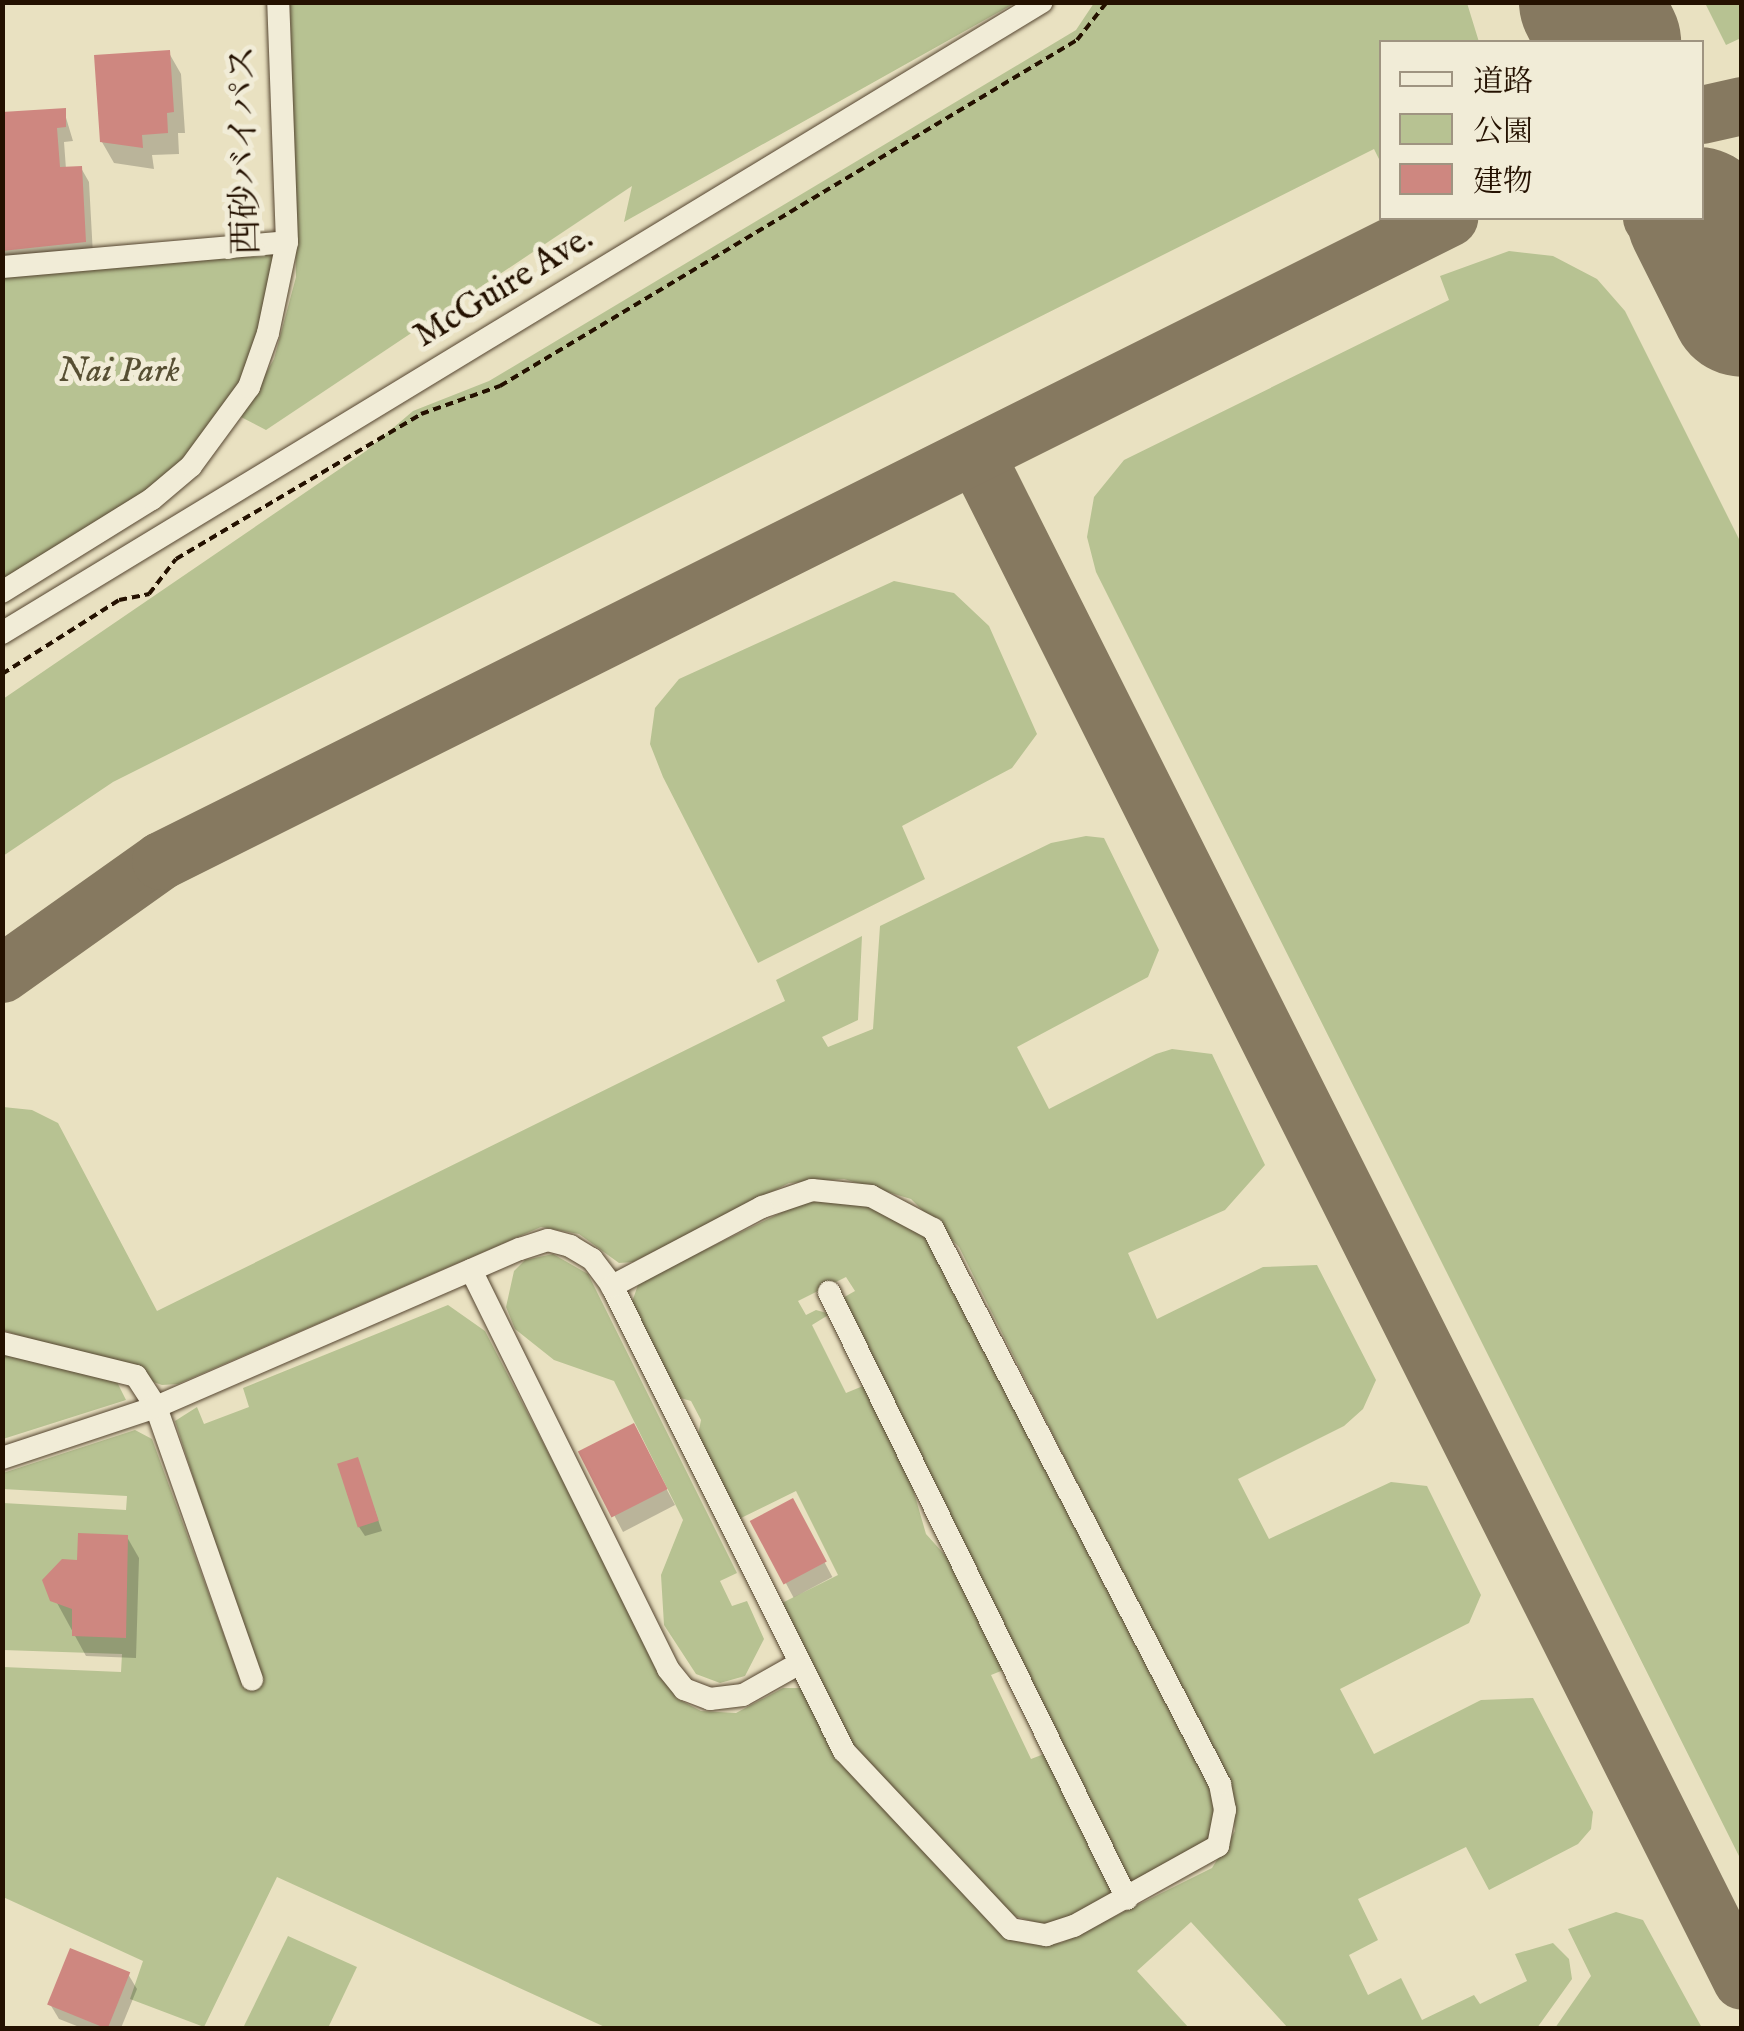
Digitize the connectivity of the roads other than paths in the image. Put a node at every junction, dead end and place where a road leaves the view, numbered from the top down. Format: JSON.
{"nodes":[{"id":1,"x":278,"y":2,"type":"edge"},
{"id":2,"x":1042,"y":2,"type":"edge"},
{"id":3,"x":287,"y":242,"type":"junction"},
{"id":4,"x":2,"y":267,"type":"edge"},
{"id":5,"x":2,"y":592,"type":"edge"},
{"id":6,"x":2,"y":633,"type":"edge"},
{"id":7,"x":471,"y":1270,"type":"junction"},
{"id":8,"x":612,"y":1286,"type":"junction"},
{"id":9,"x":829,"y":1292,"type":"dead end"},
{"id":10,"x":2,"y":1342,"type":"edge"},
{"id":11,"x":156,"y":1407,"type":"junction"},
{"id":12,"x":2,"y":1458,"type":"edge"},
{"id":13,"x":800,"y":1663,"type":"junction"},
{"id":14,"x":252,"y":1680,"type":"dead end"},
{"id":15,"x":1126,"y":1899,"type":"junction"}],
"edges":[{"from":1,"to":3,"type":"street","name":"西砂バイパス"},
{"from":2,"to":6,"type":"street","name":"McGuire Ave."},
{"from":3,"to":4,"type":"street"},
{"from":3,"to":5,"type":"street","name":"西砂バイパス"},
{"from":7,"to":8,"type":"street"},
{"from":7,"to":11,"type":"street"},
{"from":7,"to":13,"type":"street"},
{"from":8,"to":13,"type":"street"},
{"from":8,"to":15,"type":"street"},
{"from":9,"to":15,"type":"street"},
{"from":10,"to":11,"type":"street"},
{"from":11,"to":12,"type":"street"},
{"from":11,"to":14,"type":"street"},
{"from":13,"to":15,"type":"street"}]}
